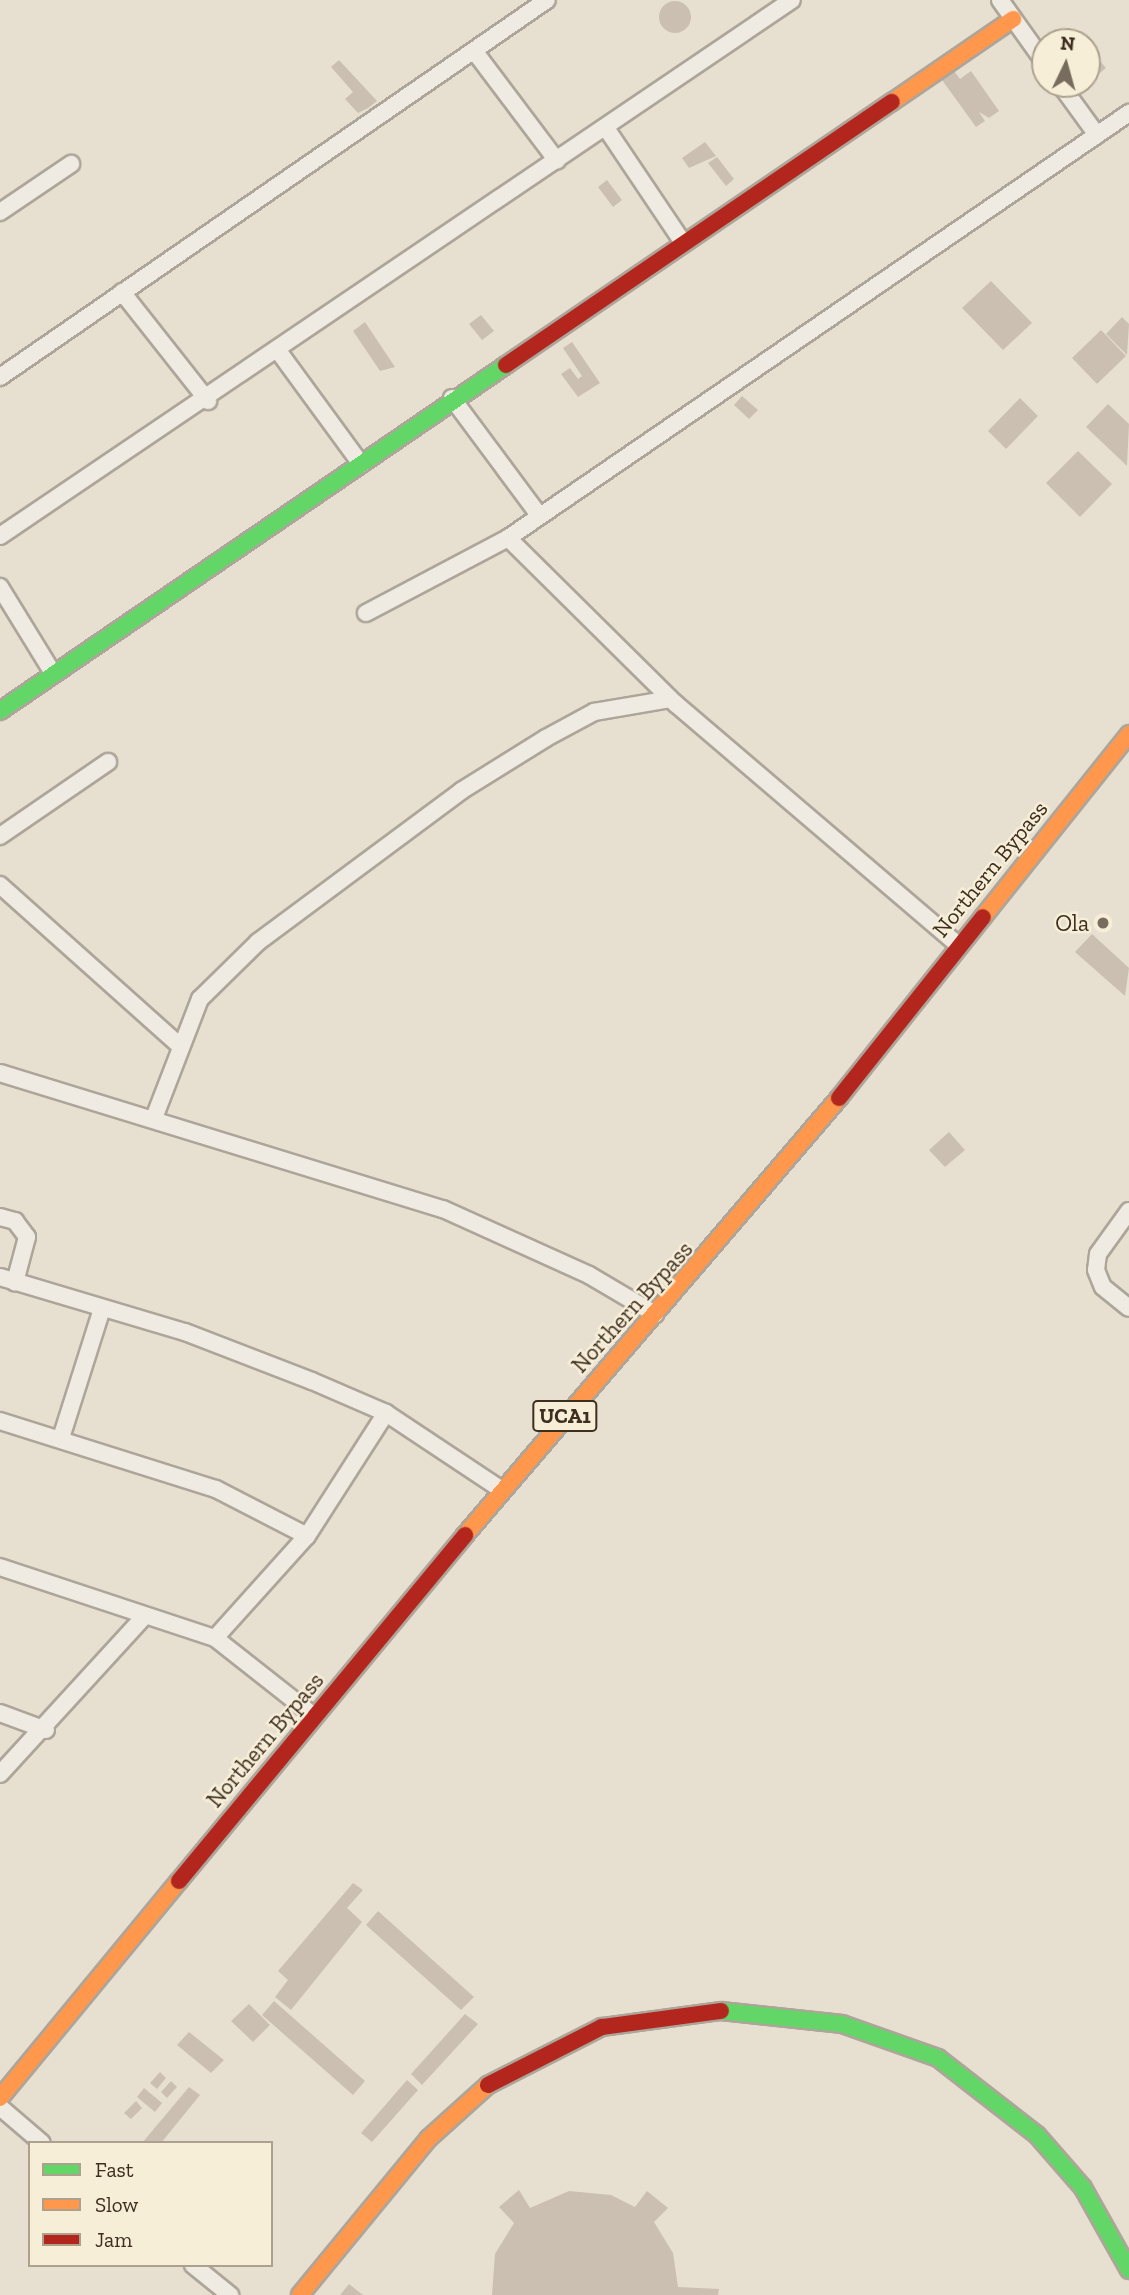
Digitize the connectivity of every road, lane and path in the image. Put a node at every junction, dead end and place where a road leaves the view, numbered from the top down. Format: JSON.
{"nodes":[{"id":1,"x":547,"y":0,"type":"edge"},
{"id":2,"x":792,"y":0,"type":"edge"},
{"id":3,"x":1000,"y":0,"type":"edge"},
{"id":4,"x":1013,"y":19,"type":"junction"},
{"id":5,"x":1031,"y":44,"type":"edge"},
{"id":6,"x":475,"y":52,"type":"junction"},
{"id":7,"x":1070,"y":98,"type":"edge"},
{"id":8,"x":1129,"y":113,"type":"edge"},
{"id":9,"x":606,"y":128,"type":"junction"},
{"id":10,"x":1097,"y":135,"type":"junction"},
{"id":11,"x":557,"y":161,"type":"junction"},
{"id":12,"x":71,"y":164,"type":"dead end"},
{"id":13,"x":0,"y":212,"type":"edge"},
{"id":14,"x":682,"y":241,"type":"junction"},
{"id":15,"x":122,"y":292,"type":"junction"},
{"id":16,"x":279,"y":352,"type":"junction"},
{"id":17,"x":0,"y":377,"type":"edge"},
{"id":18,"x":452,"y":398,"type":"junction"},
{"id":19,"x":208,"y":401,"type":"junction"},
{"id":20,"x":361,"y":464,"type":"junction"},
{"id":21,"x":538,"y":514,"type":"junction"},
{"id":22,"x":0,"y":537,"type":"edge"},
{"id":23,"x":508,"y":537,"type":"junction"},
{"id":24,"x":0,"y":587,"type":"edge"},
{"id":25,"x":366,"y":613,"type":"dead end"},
{"id":26,"x":53,"y":673,"type":"junction"},
{"id":27,"x":670,"y":699,"type":"junction"},
{"id":28,"x":0,"y":711,"type":"edge"},
{"id":29,"x":1129,"y":734,"type":"edge"},
{"id":30,"x":108,"y":762,"type":"dead end"},
{"id":31,"x":0,"y":836,"type":"edge"},
{"id":32,"x":0,"y":885,"type":"edge"},
{"id":33,"x":958,"y":945,"type":"junction"},
{"id":34,"x":178,"y":1044,"type":"junction"},
{"id":35,"x":0,"y":1073,"type":"edge"},
{"id":36,"x":154,"y":1118,"type":"junction"},
{"id":37,"x":1129,"y":1211,"type":"edge"},
{"id":38,"x":0,"y":1217,"type":"edge"},
{"id":39,"x":7,"y":1280,"type":"edge"},
{"id":40,"x":1129,"y":1308,"type":"edge"},
{"id":41,"x":102,"y":1309,"type":"junction"},
{"id":42,"x":655,"y":1314,"type":"junction"},
{"id":43,"x":386,"y":1413,"type":"junction"},
{"id":44,"x":0,"y":1421,"type":"edge"},
{"id":45,"x":61,"y":1438,"type":"junction"},
{"id":46,"x":502,"y":1490,"type":"junction"},
{"id":47,"x":307,"y":1536,"type":"junction"},
{"id":48,"x":0,"y":1567,"type":"edge"},
{"id":49,"x":144,"y":1617,"type":"junction"},
{"id":50,"x":215,"y":1638,"type":"junction"},
{"id":51,"x":0,"y":1713,"type":"edge"},
{"id":52,"x":314,"y":1716,"type":"junction"},
{"id":53,"x":46,"y":1730,"type":"junction"},
{"id":54,"x":0,"y":1774,"type":"edge"},
{"id":55,"x":0,"y":2098,"type":"edge"},
{"id":56,"x":0,"y":2107,"type":"edge"},
{"id":57,"x":41,"y":2141,"type":"edge"},
{"id":58,"x":195,"y":2267,"type":"edge"},
{"id":59,"x":1129,"y":2270,"type":"edge"},
{"id":60,"x":230,"y":2295,"type":"edge"},
{"id":61,"x":300,"y":2295,"type":"edge"}],
"edges":[{"from":1,"to":6,"type":"street"},
{"from":2,"to":9,"type":"street"},
{"from":3,"to":4,"type":"street"},
{"from":4,"to":5,"type":"street"},
{"from":4,"to":14,"type":"street"},
{"from":6,"to":11,"type":"street"},
{"from":6,"to":15,"type":"street"},
{"from":7,"to":10,"type":"street"},
{"from":8,"to":10,"type":"street"},
{"from":9,"to":11,"type":"street"},
{"from":9,"to":14,"type":"street"},
{"from":10,"to":21,"type":"street"},
{"from":11,"to":16,"type":"street"},
{"from":12,"to":13,"type":"street"},
{"from":14,"to":18,"type":"street"},
{"from":15,"to":17,"type":"street"},
{"from":15,"to":19,"type":"street"},
{"from":16,"to":19,"type":"street"},
{"from":16,"to":20,"type":"street"},
{"from":18,"to":20,"type":"street"},
{"from":18,"to":21,"type":"street"},
{"from":19,"to":22,"type":"street"},
{"from":20,"to":26,"type":"street"},
{"from":21,"to":23,"type":"street"},
{"from":23,"to":25,"type":"street"},
{"from":23,"to":27,"type":"street"},
{"from":24,"to":26,"type":"street"},
{"from":26,"to":28,"type":"street"},
{"from":27,"to":33,"type":"street"},
{"from":27,"to":34,"type":"street"},
{"from":29,"to":33,"type":"street","name":"Northern Bypass","number":"UCA1"},
{"from":30,"to":31,"type":"street"},
{"from":32,"to":34,"type":"street"},
{"from":33,"to":42,"type":"street","name":"Northern Bypass","number":"UCA1"},
{"from":34,"to":36,"type":"street"},
{"from":35,"to":36,"type":"street"},
{"from":36,"to":42,"type":"street"},
{"from":37,"to":40,"type":"street"},
{"from":38,"to":39,"type":"street"},
{"from":39,"to":41,"type":"street"},
{"from":41,"to":43,"type":"street"},
{"from":41,"to":45,"type":"street"},
{"from":42,"to":46,"type":"street","name":"Northern Bypass","number":"UCA1"},
{"from":43,"to":46,"type":"street"},
{"from":43,"to":47,"type":"street"},
{"from":44,"to":45,"type":"street"},
{"from":45,"to":47,"type":"street"},
{"from":46,"to":52,"type":"street","name":"Northern Bypass","number":"UCA1"},
{"from":47,"to":50,"type":"street"},
{"from":48,"to":49,"type":"street"},
{"from":49,"to":50,"type":"street"},
{"from":49,"to":53,"type":"street"},
{"from":50,"to":52,"type":"street"},
{"from":51,"to":53,"type":"street"},
{"from":52,"to":55,"type":"street","name":"Northern Bypass","number":"UCA1"},
{"from":53,"to":54,"type":"street"},
{"from":56,"to":57,"type":"street"},
{"from":58,"to":60,"type":"street"},
{"from":59,"to":61,"type":"street"}]}
